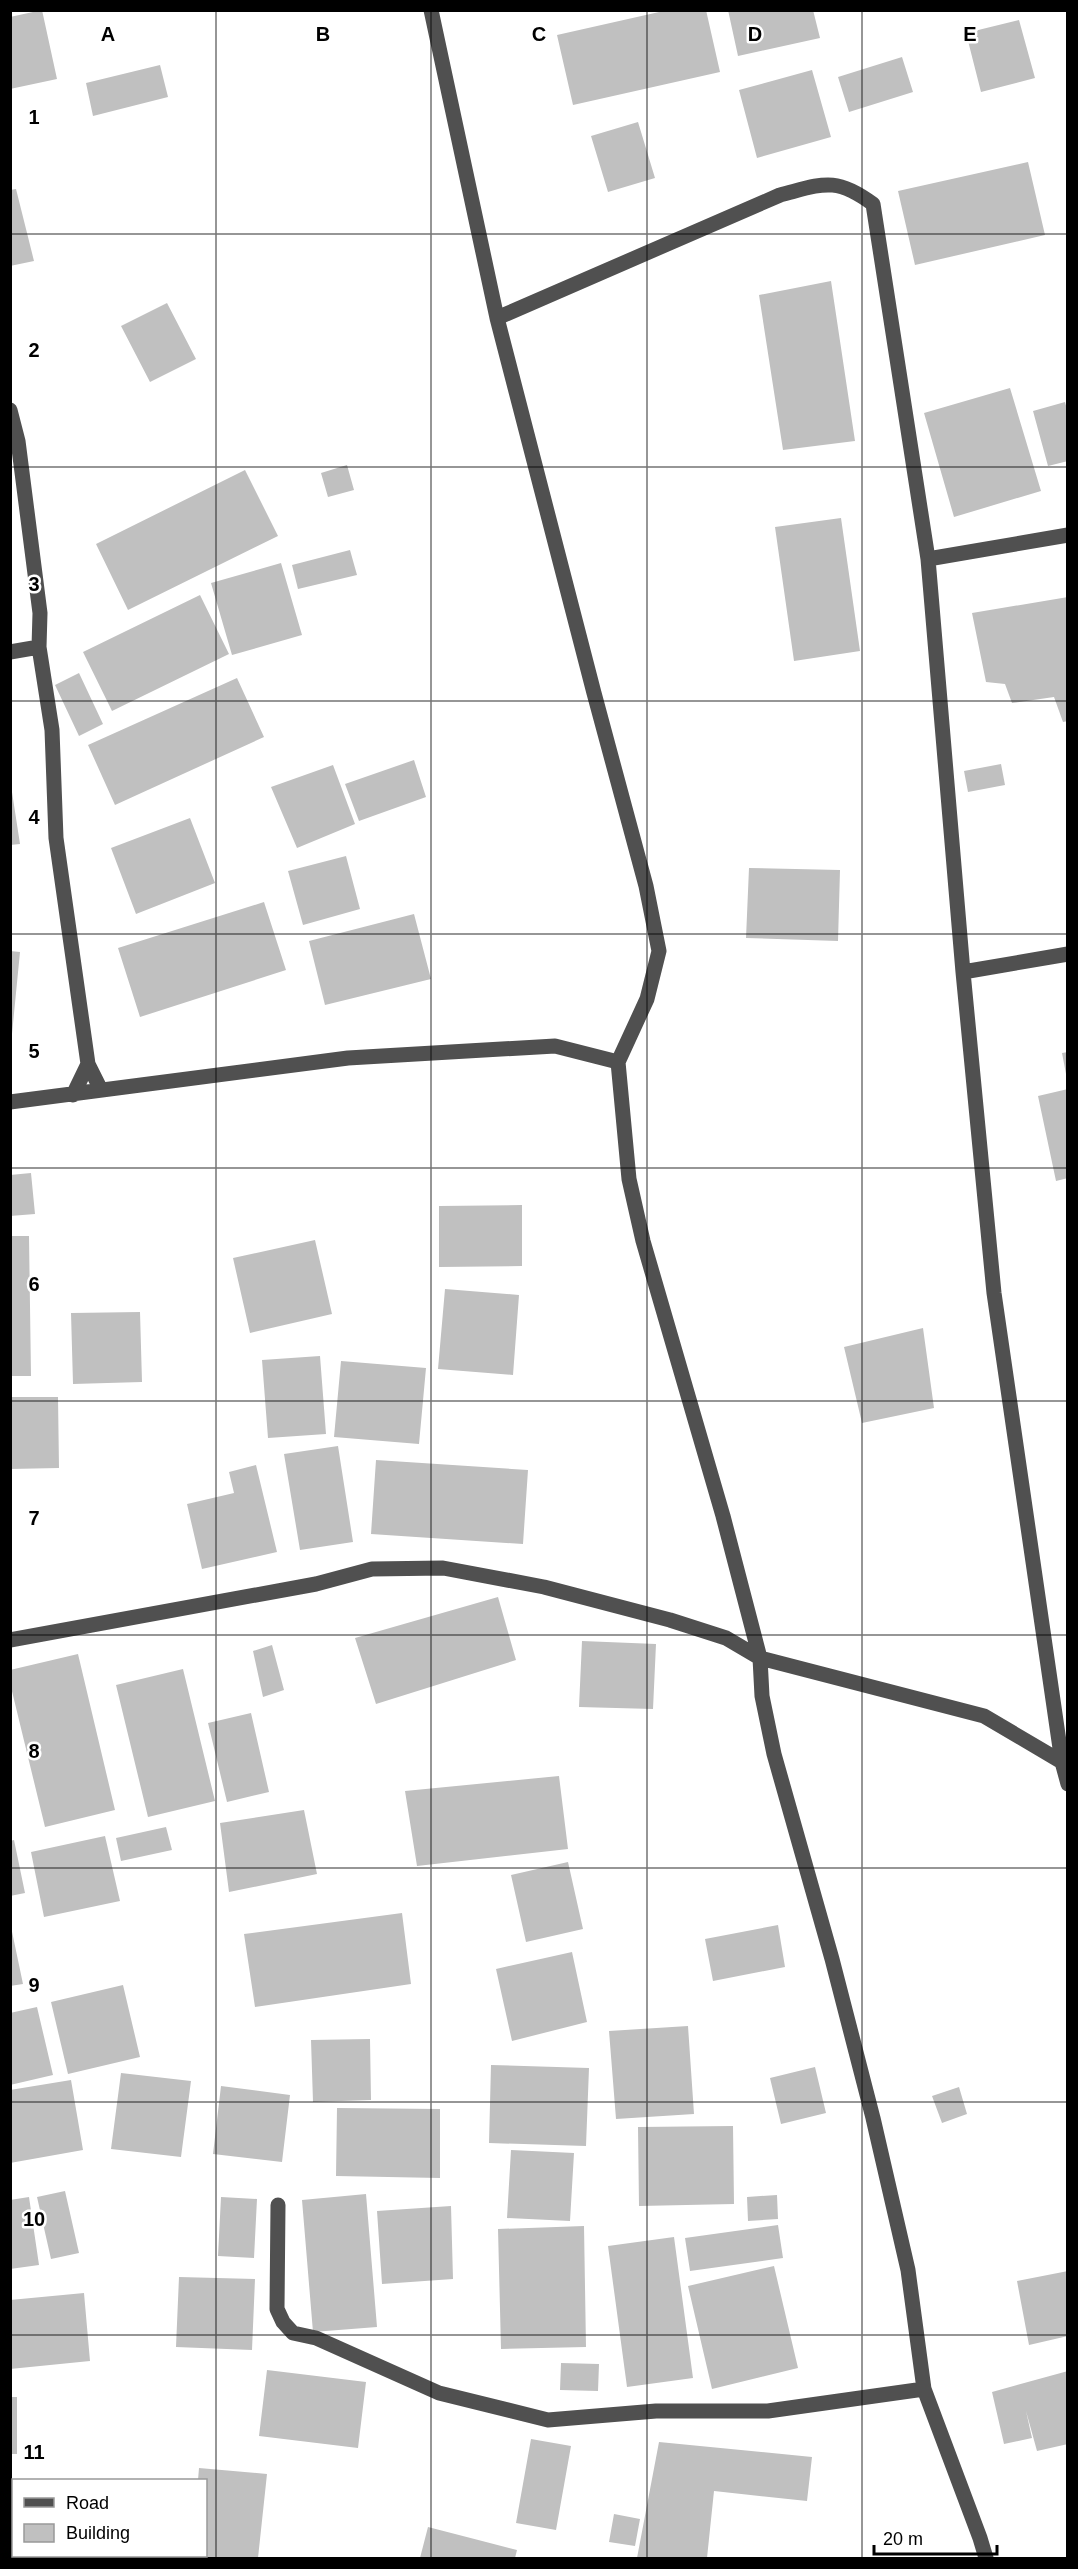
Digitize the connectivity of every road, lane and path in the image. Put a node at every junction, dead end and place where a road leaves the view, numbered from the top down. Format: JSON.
{"nodes":[{"id":1,"x":431,"y":10,"type":"edge"},
{"id":2,"x":497,"y":318,"type":"junction"},
{"id":3,"x":10,"y":410,"type":"edge"},
{"id":4,"x":1068,"y":535,"type":"edge"},
{"id":5,"x":928,"y":559,"type":"junction"},
{"id":6,"x":39,"y":647,"type":"junction"},
{"id":7,"x":10,"y":652,"type":"edge"},
{"id":8,"x":1068,"y":954,"type":"edge"},
{"id":9,"x":963,"y":972,"type":"junction"},
{"id":10,"x":618,"y":1062,"type":"junction"},
{"id":11,"x":88,"y":1064,"type":"junction"},
{"id":12,"x":101,"y":1090,"type":"junction"},
{"id":13,"x":73,"y":1095,"type":"junction"},
{"id":14,"x":10,"y":1102,"type":"edge"},
{"id":15,"x":10,"y":1640,"type":"edge"},
{"id":16,"x":760,"y":1658,"type":"junction"},
{"id":17,"x":1065,"y":1761,"type":"edge"},
{"id":18,"x":1068,"y":1784,"type":"edge"},
{"id":19,"x":278,"y":2205,"type":"dead end"},
{"id":20,"x":924,"y":2389,"type":"junction"},
{"id":21,"x":986,"y":2559,"type":"edge"}],
"edges":[{"from":1,"to":2,"type":"street"},
{"from":2,"to":5,"type":"street"},
{"from":2,"to":10,"type":"street"},
{"from":3,"to":6,"type":"street"},
{"from":4,"to":5,"type":"street"},
{"from":5,"to":9,"type":"street"},
{"from":6,"to":7,"type":"street"},
{"from":6,"to":11,"type":"street"},
{"from":8,"to":9,"type":"street"},
{"from":9,"to":17,"type":"street"},
{"from":10,"to":12,"type":"street"},
{"from":10,"to":16,"type":"street"},
{"from":11,"to":12,"type":"street"},
{"from":11,"to":13,"type":"street"},
{"from":12,"to":13,"type":"street"},
{"from":13,"to":14,"type":"street"},
{"from":15,"to":16,"type":"street"},
{"from":16,"to":17,"type":"street"},
{"from":16,"to":20,"type":"street"},
{"from":17,"to":18,"type":"street"},
{"from":19,"to":20,"type":"street"},
{"from":20,"to":21,"type":"street"}]}
